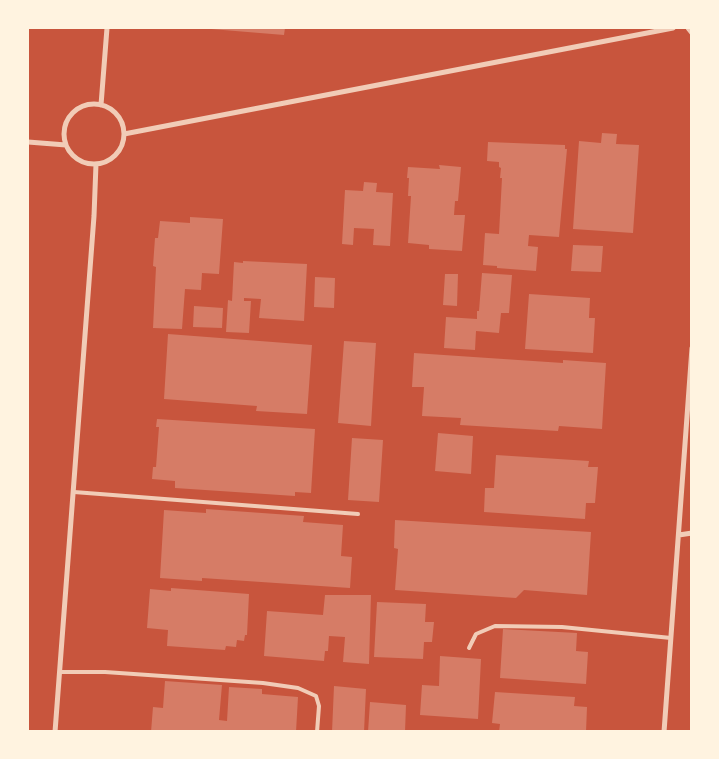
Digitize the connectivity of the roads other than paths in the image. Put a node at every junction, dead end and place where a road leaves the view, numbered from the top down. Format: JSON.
{"nodes":[{"id":1,"x":106,"y":28,"type":"edge"},
{"id":2,"x":674,"y":28,"type":"edge"},
{"id":3,"x":688,"y":28,"type":"edge"},
{"id":4,"x":692,"y":33,"type":"edge"},
{"id":5,"x":101,"y":105,"type":"junction"},
{"id":6,"x":124,"y":134,"type":"junction"},
{"id":7,"x":28,"y":142,"type":"edge"},
{"id":8,"x":66,"y":145,"type":"junction"},
{"id":9,"x":96,"y":164,"type":"junction"},
{"id":10,"x":692,"y":348,"type":"edge"},
{"id":11,"x":74,"y":492,"type":"junction"},
{"id":12,"x":358,"y":514,"type":"dead end"},
{"id":13,"x":692,"y":532,"type":"edge"},
{"id":14,"x":679,"y":535,"type":"junction"},
{"id":15,"x":671,"y":638,"type":"junction"},
{"id":16,"x":469,"y":648,"type":"dead end"},
{"id":17,"x":60,"y":672,"type":"junction"},
{"id":18,"x":56,"y":732,"type":"edge"},
{"id":19,"x":317,"y":732,"type":"edge"},
{"id":20,"x":664,"y":732,"type":"edge"}],
"edges":[{"from":1,"to":5,"type":"street"},
{"from":2,"to":6,"type":"street"},
{"from":3,"to":4,"type":"street"},
{"from":5,"to":6,"type":"street"},
{"from":5,"to":8,"type":"street"},
{"from":6,"to":9,"type":"street"},
{"from":7,"to":8,"type":"street"},
{"from":8,"to":9,"type":"street"},
{"from":9,"to":11,"type":"street"},
{"from":10,"to":14,"type":"street"},
{"from":11,"to":12,"type":"lane"},
{"from":11,"to":17,"type":"street"},
{"from":13,"to":14,"type":"street"},
{"from":14,"to":15,"type":"street"},
{"from":15,"to":16,"type":"lane"},
{"from":15,"to":20,"type":"street"},
{"from":17,"to":18,"type":"street"},
{"from":17,"to":19,"type":"lane"}]}
